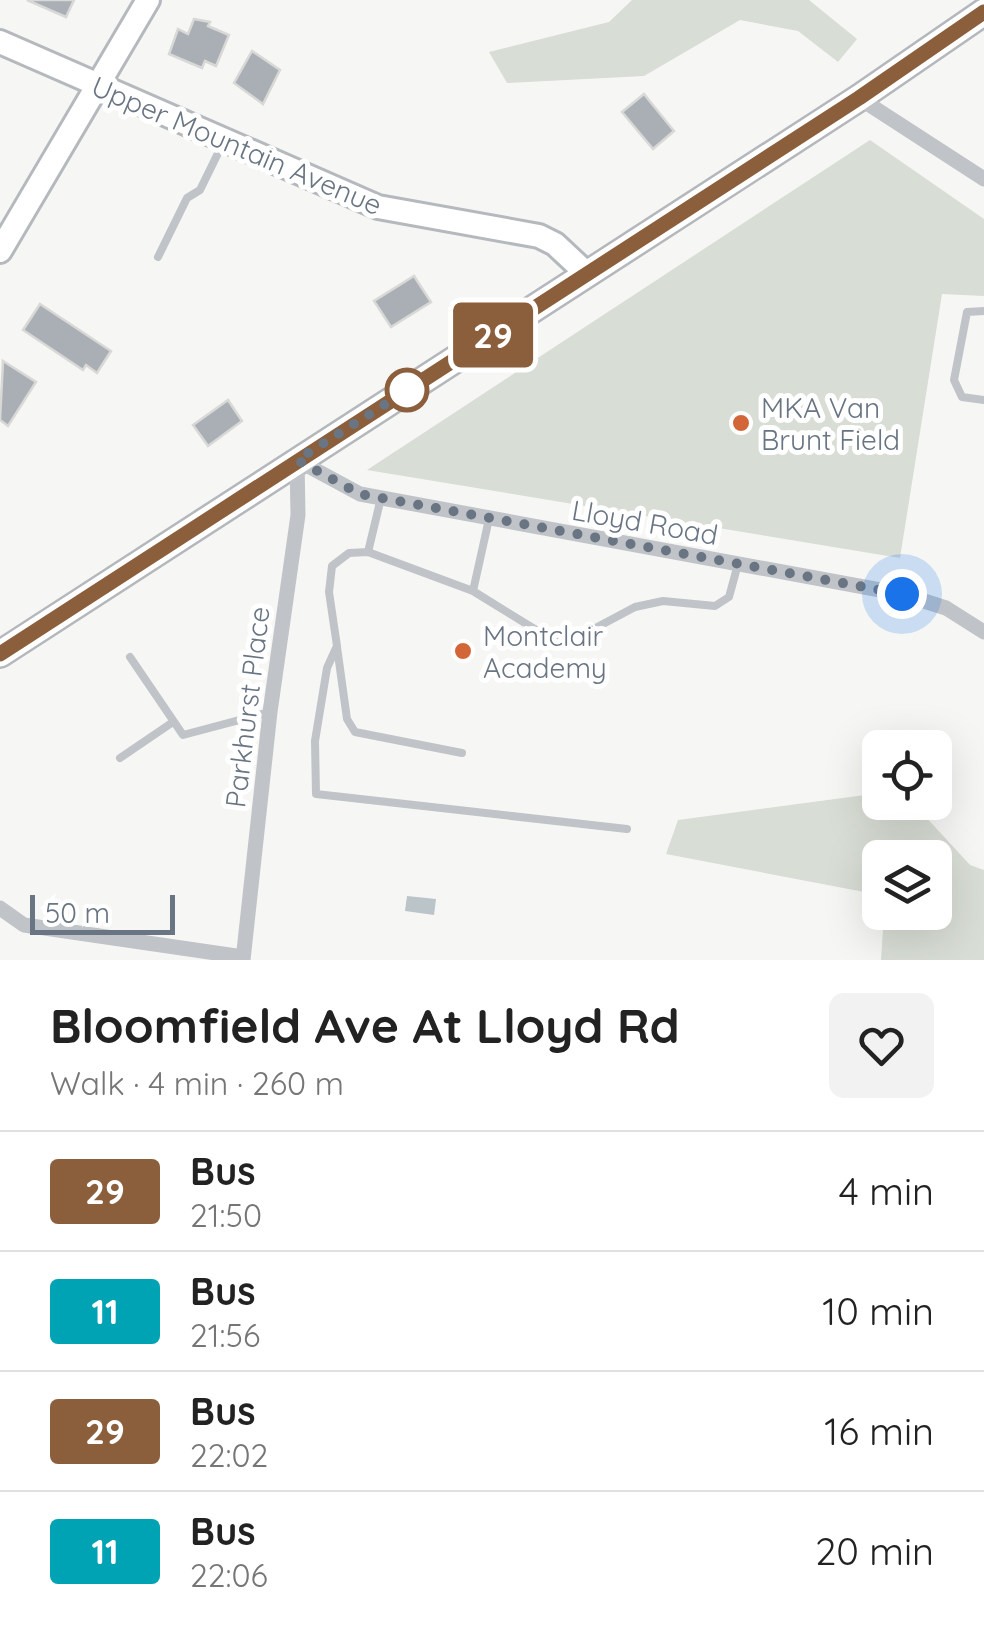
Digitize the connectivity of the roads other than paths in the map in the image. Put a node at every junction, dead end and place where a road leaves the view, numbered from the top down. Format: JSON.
{"nodes":[{"id":1,"x":148,"y":0,"type":"edge"},
{"id":2,"x":984,"y":12,"type":"edge"},
{"id":3,"x":0,"y":42,"type":"edge"},
{"id":4,"x":98,"y":86,"type":"junction"},
{"id":5,"x":859,"y":98,"type":"junction"},
{"id":6,"x":224,"y":141,"type":"junction"},
{"id":7,"x":984,"y":179,"type":"edge"},
{"id":8,"x":0,"y":251,"type":"edge"},
{"id":9,"x":158,"y":258,"type":"dead end"},
{"id":10,"x":586,"y":273,"type":"junction"},
{"id":11,"x":984,"y":311,"type":"edge"},
{"id":12,"x":984,"y":400,"type":"edge"},
{"id":13,"x":297,"y":460,"type":"junction"},
{"id":14,"x":381,"y":498,"type":"junction"},
{"id":15,"x":489,"y":519,"type":"junction"},
{"id":16,"x":368,"y":552,"type":"junction"},
{"id":17,"x":738,"y":564,"type":"junction"},
{"id":18,"x":472,"y":591,"type":"junction"},
{"id":19,"x":984,"y":632,"type":"edge"},
{"id":20,"x":337,"y":647,"type":"junction"},
{"id":21,"x":0,"y":654,"type":"edge"},
{"id":22,"x":130,"y":658,"type":"dead end"},
{"id":23,"x":270,"y":712,"type":"junction"},
{"id":24,"x":173,"y":722,"type":"junction"},
{"id":25,"x":462,"y":753,"type":"dead end"},
{"id":26,"x":120,"y":758,"type":"dead end"},
{"id":27,"x":627,"y":829,"type":"dead end"},
{"id":28,"x":0,"y":908,"type":"edge"},
{"id":29,"x":243,"y":958,"type":"edge"}],
"edges":[{"from":1,"to":4,"type":"street"},
{"from":2,"to":5,"type":"main road"},
{"from":3,"to":4,"type":"street","name":"Upper Mountain Avenue"},
{"from":4,"to":6,"type":"street","name":"Upper Mountain Avenue"},
{"from":4,"to":8,"type":"street"},
{"from":5,"to":7,"type":"street"},
{"from":5,"to":10,"type":"main road"},
{"from":6,"to":9,"type":"lane"},
{"from":6,"to":10,"type":"street","name":"Upper Mountain Avenue"},
{"from":10,"to":13,"type":"main road"},
{"from":11,"to":12,"type":"lane"},
{"from":13,"to":14,"type":"street","name":"Lloyd Road"},
{"from":13,"to":21,"type":"main road"},
{"from":13,"to":23,"type":"street","name":"Parkhurst Place"},
{"from":14,"to":15,"type":"street","name":"Lloyd Road"},
{"from":14,"to":16,"type":"lane"},
{"from":15,"to":17,"type":"street","name":"Lloyd Road"},
{"from":15,"to":18,"type":"lane"},
{"from":16,"to":18,"type":"lane"},
{"from":16,"to":20,"type":"lane"},
{"from":17,"to":18,"type":"lane"},
{"from":17,"to":19,"type":"street","name":"Lloyd Road"},
{"from":20,"to":25,"type":"lane"},
{"from":20,"to":27,"type":"lane"},
{"from":22,"to":24,"type":"lane"},
{"from":23,"to":24,"type":"lane"},
{"from":23,"to":29,"type":"street","name":"Parkhurst Place"},
{"from":24,"to":26,"type":"lane"},
{"from":28,"to":29,"type":"street"}]}
